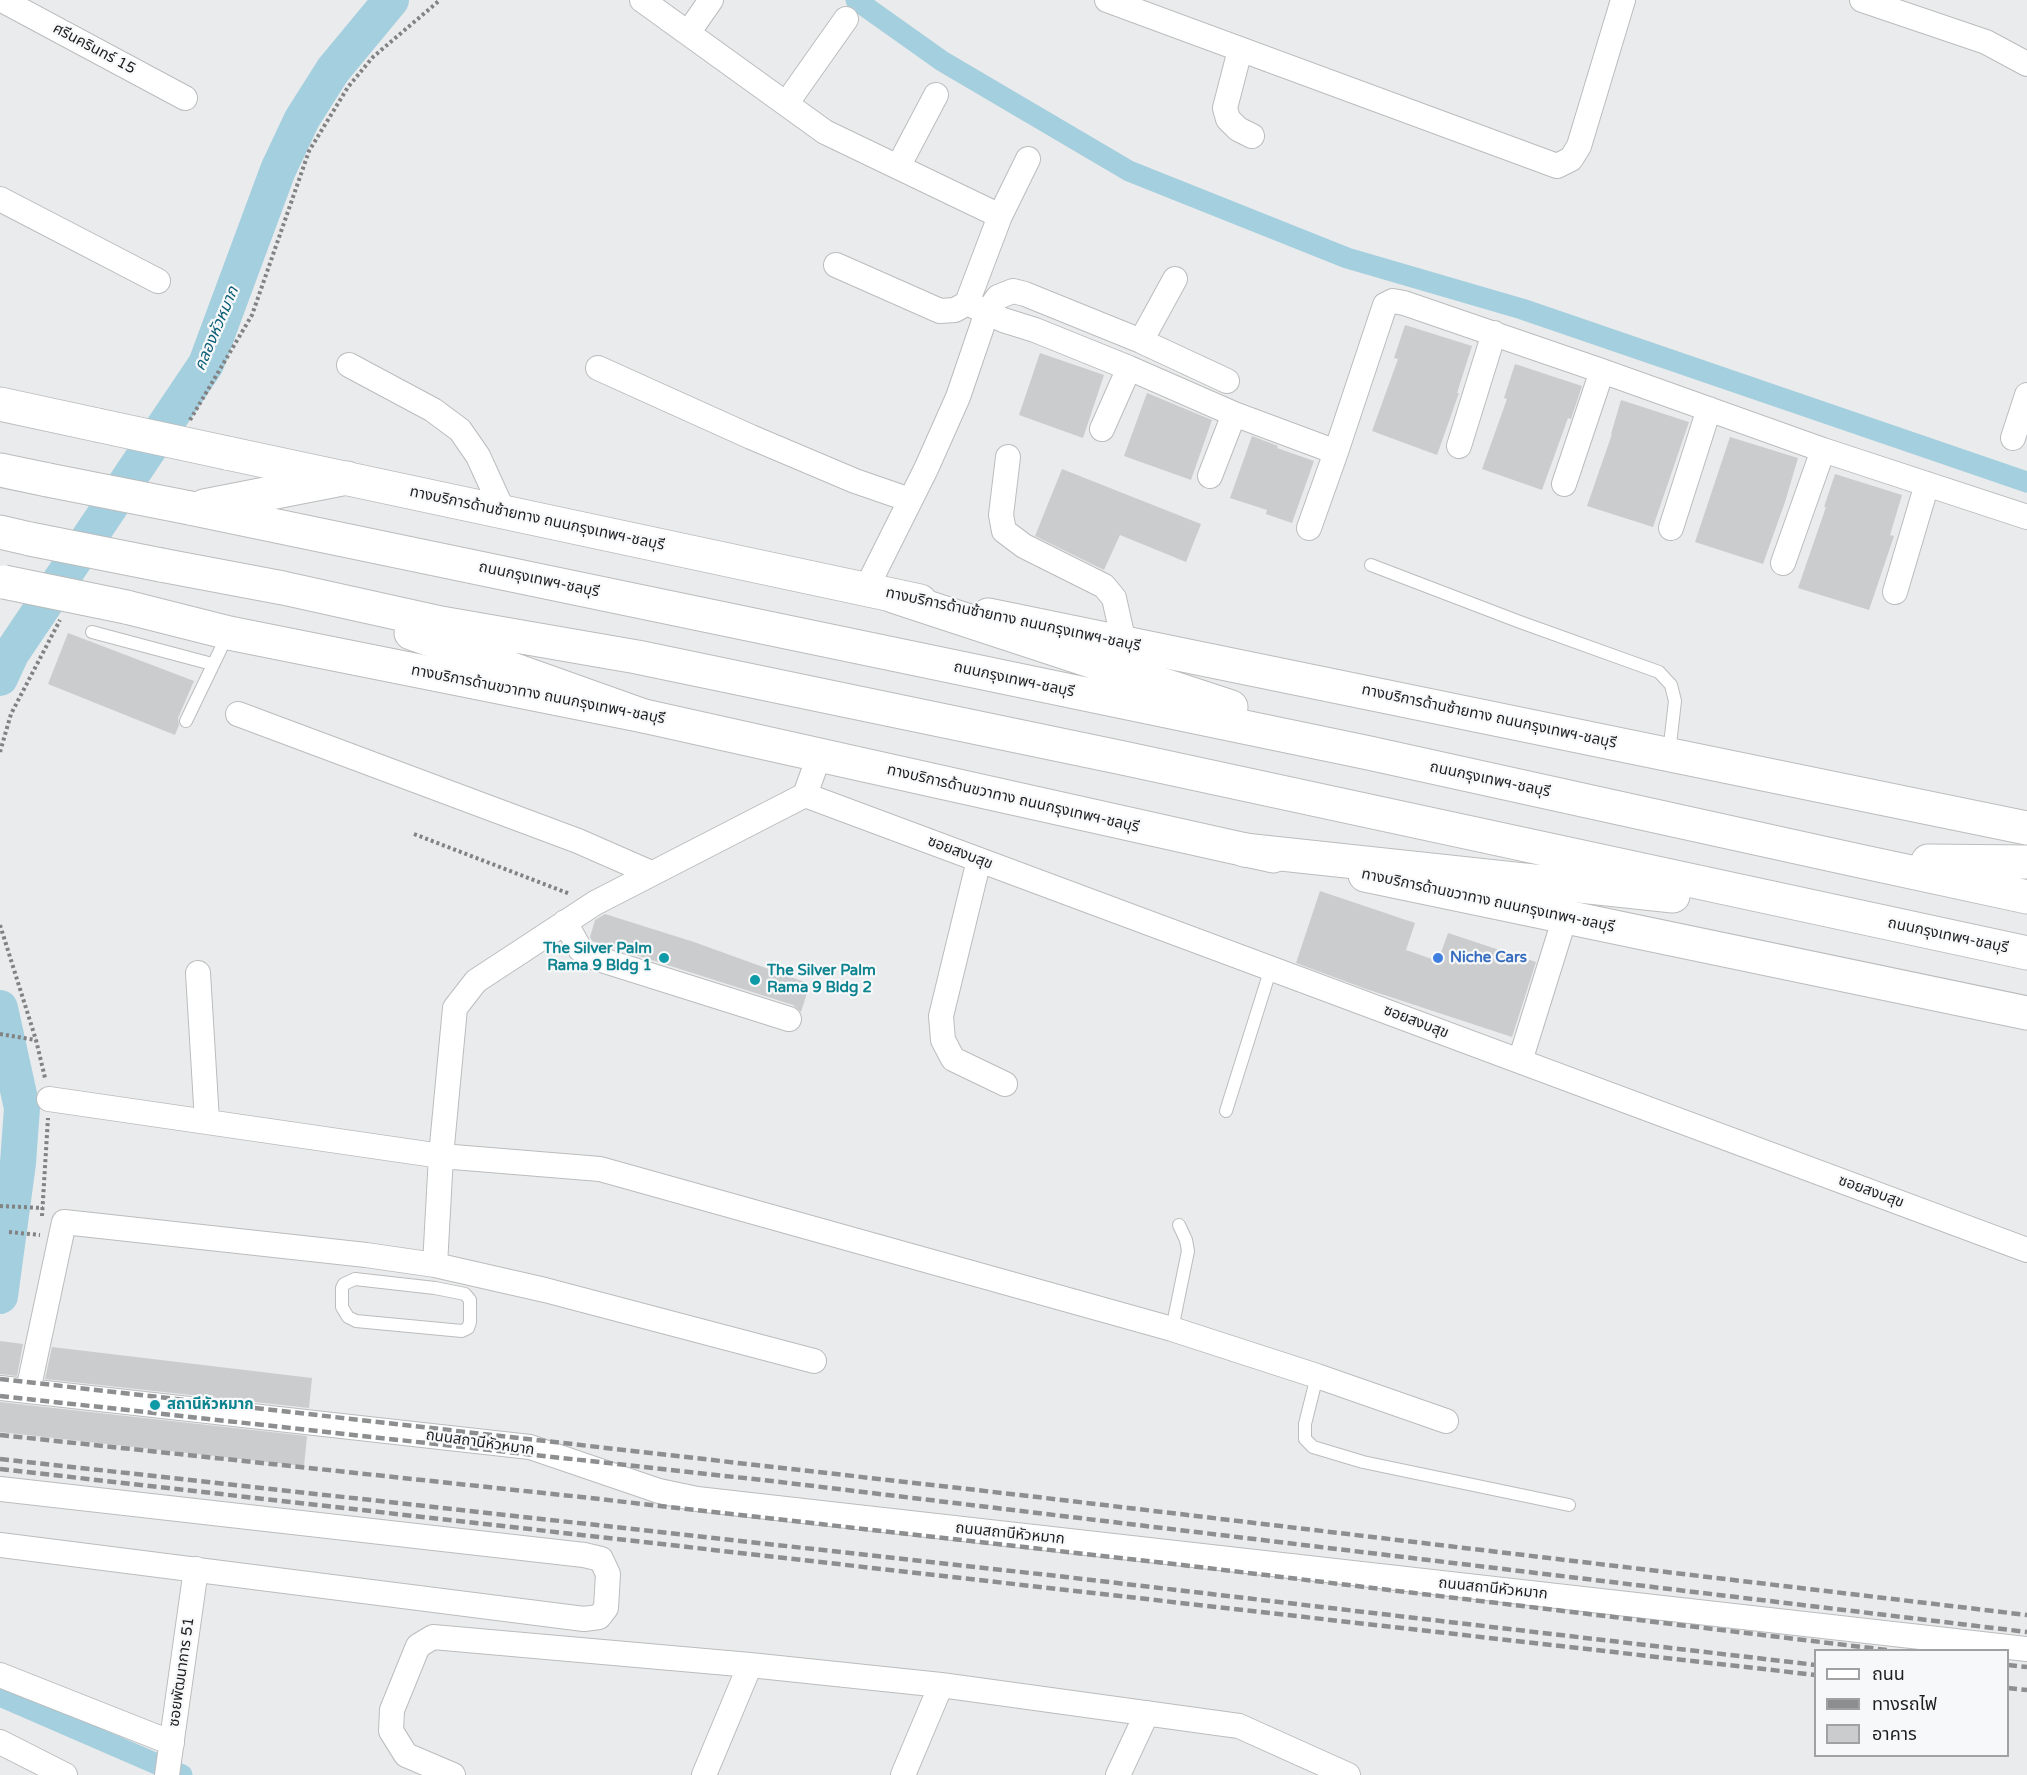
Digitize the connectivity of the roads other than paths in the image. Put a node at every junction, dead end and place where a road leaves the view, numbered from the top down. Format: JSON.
{"nodes":[{"id":1,"x":2,"y":0,"type":"edge"},
{"id":2,"x":642,"y":0,"type":"edge"},
{"id":3,"x":711,"y":0,"type":"edge"},
{"id":4,"x":1107,"y":0,"type":"edge"},
{"id":5,"x":1623,"y":0,"type":"edge"},
{"id":6,"x":1862,"y":0,"type":"edge"},
{"id":7,"x":846,"y":18,"type":"dead end"},
{"id":8,"x":688,"y":33,"type":"junction"},
{"id":9,"x":1240,"y":50,"type":"junction"},
{"id":10,"x":2027,"y":64,"type":"edge"},
{"id":11,"x":936,"y":95,"type":"dead end"},
{"id":12,"x":185,"y":98,"type":"dead end"},
{"id":13,"x":786,"y":104,"type":"junction"},
{"id":14,"x":1252,"y":136,"type":"dead end"},
{"id":15,"x":1028,"y":159,"type":"dead end"},
{"id":16,"x":898,"y":167,"type":"junction"},
{"id":17,"x":0,"y":199,"type":"edge"},
{"id":18,"x":1000,"y":216,"type":"junction"},
{"id":19,"x":836,"y":265,"type":"dead end"},
{"id":20,"x":1174,"y":279,"type":"dead end"},
{"id":21,"x":159,"y":281,"type":"dead end"},
{"id":22,"x":977,"y":308,"type":"junction"},
{"id":23,"x":1494,"y":333,"type":"junction"},
{"id":24,"x":1142,"y":341,"type":"junction"},
{"id":25,"x":349,"y":365,"type":"dead end"},
{"id":26,"x":598,"y":368,"type":"dead end"},
{"id":27,"x":1129,"y":368,"type":"junction"},
{"id":28,"x":1602,"y":371,"type":"junction"},
{"id":29,"x":1227,"y":381,"type":"dead end"},
{"id":30,"x":2027,"y":395,"type":"edge"},
{"id":31,"x":0,"y":404,"type":"edge"},
{"id":32,"x":1709,"y":409,"type":"junction"},
{"id":33,"x":1234,"y":414,"type":"junction"},
{"id":34,"x":1102,"y":429,"type":"dead end"},
{"id":35,"x":2013,"y":438,"type":"dead end"},
{"id":36,"x":1459,"y":446,"type":"dead end"},
{"id":37,"x":1823,"y":450,"type":"junction"},
{"id":38,"x":1336,"y":452,"type":"junction"},
{"id":39,"x":1008,"y":458,"type":"dead end"},
{"id":40,"x":0,"y":470,"type":"edge"},
{"id":41,"x":1210,"y":476,"type":"dead end"},
{"id":42,"x":347,"y":477,"type":"junction"},
{"id":43,"x":1564,"y":484,"type":"dead end"},
{"id":44,"x":1927,"y":484,"type":"junction"},
{"id":45,"x":910,"y":500,"type":"junction"},
{"id":46,"x":190,"y":508,"type":"junction"},
{"id":47,"x":504,"y":513,"type":"junction"},
{"id":48,"x":2027,"y":518,"type":"edge"},
{"id":49,"x":1309,"y":528,"type":"dead end"},
{"id":50,"x":1671,"y":528,"type":"dead end"},
{"id":51,"x":15,"y":535,"type":"edge"},
{"id":52,"x":1784,"y":563,"type":"dead end"},
{"id":53,"x":1371,"y":565,"type":"dead end"},
{"id":54,"x":2,"y":582,"type":"edge"},
{"id":55,"x":283,"y":588,"type":"junction"},
{"id":56,"x":880,"y":592,"type":"junction"},
{"id":57,"x":1895,"y":592,"type":"dead end"},
{"id":58,"x":92,"y":632,"type":"dead end"},
{"id":59,"x":229,"y":633,"type":"junction"},
{"id":60,"x":1124,"y":643,"type":"junction"},
{"id":61,"x":212,"y":664,"type":"junction"},
{"id":62,"x":238,"y":714,"type":"dead end"},
{"id":63,"x":644,"y":716,"type":"junction"},
{"id":64,"x":186,"y":721,"type":"dead end"},
{"id":65,"x":1369,"y":753,"type":"junction"},
{"id":66,"x":1669,"y":754,"type":"junction"},
{"id":67,"x":819,"y":756,"type":"junction"},
{"id":68,"x":805,"y":795,"type":"junction"},
{"id":69,"x":2027,"y":828,"type":"edge"},
{"id":70,"x":1244,"y":850,"type":"junction"},
{"id":71,"x":979,"y":860,"type":"junction"},
{"id":72,"x":1854,"y":861,"type":"junction"},
{"id":73,"x":2027,"y":862,"type":"edge"},
{"id":74,"x":651,"y":873,"type":"junction"},
{"id":75,"x":2027,"y":897,"type":"edge"},
{"id":76,"x":1842,"y":914,"type":"junction"},
{"id":77,"x":1565,"y":917,"type":"junction"},
{"id":78,"x":565,"y":922,"type":"junction"},
{"id":79,"x":2027,"y":953,"type":"edge"},
{"id":80,"x":1271,"y":968,"type":"junction"},
{"id":81,"x":198,"y":973,"type":"dead end"},
{"id":82,"x":2027,"y":1012,"type":"edge"},
{"id":83,"x":789,"y":1019,"type":"dead end"},
{"id":84,"x":1520,"y":1061,"type":"junction"},
{"id":85,"x":1005,"y":1084,"type":"dead end"},
{"id":86,"x":50,"y":1099,"type":"road end"},
{"id":87,"x":1226,"y":1111,"type":"dead end"},
{"id":88,"x":207,"y":1121,"type":"junction"},
{"id":89,"x":441,"y":1156,"type":"junction"},
{"id":90,"x":1179,"y":1225,"type":"dead end"},
{"id":91,"x":2027,"y":1250,"type":"edge"},
{"id":92,"x":366,"y":1255,"type":"junction"},
{"id":93,"x":435,"y":1265,"type":"junction"},
{"id":94,"x":355,"y":1279,"type":"junction"},
{"id":95,"x":1172,"y":1329,"type":"junction"},
{"id":96,"x":814,"y":1361,"type":"dead end"},
{"id":97,"x":1317,"y":1376,"type":"junction"},
{"id":98,"x":0,"y":1388,"type":"edge"},
{"id":99,"x":28,"y":1391,"type":"junction"},
{"id":100,"x":1446,"y":1420,"type":"dead end"},
{"id":101,"x":0,"y":1489,"type":"edge"},
{"id":102,"x":1569,"y":1505,"type":"dead end"},
{"id":103,"x":0,"y":1545,"type":"edge"},
{"id":104,"x":196,"y":1569,"type":"junction"},
{"id":105,"x":2027,"y":1649,"type":"edge"},
{"id":106,"x":750,"y":1665,"type":"junction"},
{"id":107,"x":0,"y":1675,"type":"edge"},
{"id":108,"x":941,"y":1685,"type":"junction"},
{"id":109,"x":1147,"y":1713,"type":"junction"},
{"id":110,"x":0,"y":1742,"type":"edge"},
{"id":111,"x":170,"y":1758,"type":"edge"},
{"id":112,"x":65,"y":1775,"type":"edge"},
{"id":113,"x":453,"y":1775,"type":"edge"},
{"id":114,"x":704,"y":1775,"type":"edge"},
{"id":115,"x":903,"y":1775,"type":"edge"},
{"id":116,"x":1118,"y":1775,"type":"edge"},
{"id":117,"x":1348,"y":1775,"type":"edge"}],
"edges":[{"from":1,"to":12,"type":"street","name":"ศรีนครินทร์ 15"},
{"from":2,"to":8,"type":"street"},
{"from":3,"to":8,"type":"street"},
{"from":4,"to":9,"type":"street"},
{"from":5,"to":9,"type":"street"},
{"from":6,"to":10,"type":"street"},
{"from":7,"to":13,"type":"street"},
{"from":8,"to":13,"type":"street"},
{"from":9,"to":14,"type":"street"},
{"from":11,"to":16,"type":"street"},
{"from":13,"to":16,"type":"street"},
{"from":15,"to":18,"type":"street"},
{"from":16,"to":18,"type":"street"},
{"from":17,"to":21,"type":"street"},
{"from":18,"to":22,"type":"street"},
{"from":19,"to":22,"type":"street"},
{"from":20,"to":24,"type":"street"},
{"from":22,"to":24,"type":"street"},
{"from":22,"to":27,"type":"street"},
{"from":22,"to":45,"type":"street"},
{"from":23,"to":28,"type":"street"},
{"from":23,"to":36,"type":"street"},
{"from":23,"to":38,"type":"street"},
{"from":24,"to":29,"type":"street"},
{"from":25,"to":47,"type":"street"},
{"from":26,"to":45,"type":"street"},
{"from":27,"to":33,"type":"street"},
{"from":27,"to":34,"type":"street"},
{"from":28,"to":32,"type":"street"},
{"from":28,"to":43,"type":"street"},
{"from":30,"to":35,"type":"street"},
{"from":31,"to":42,"type":"main road","name":"ทางบริการด้านซ้ายทาง ถนนกรุงเทพฯ-ชลบุรี","bridge":true},
{"from":32,"to":37,"type":"street"},
{"from":32,"to":50,"type":"street"},
{"from":33,"to":38,"type":"street"},
{"from":33,"to":41,"type":"street"},
{"from":37,"to":44,"type":"street"},
{"from":37,"to":52,"type":"street"},
{"from":38,"to":49,"type":"street"},
{"from":39,"to":60,"type":"street"},
{"from":40,"to":46,"type":"main road","name":"ถนนกรุงเทพฯ-ชลบุรี","bridge":true},
{"from":42,"to":46,"type":"main road"},
{"from":42,"to":47,"type":"main road","name":"ทางบริการด้านซ้ายทาง ถนนกรุงเทพฯ-ชลบุรี"},
{"from":44,"to":48,"type":"street"},
{"from":44,"to":57,"type":"street"},
{"from":45,"to":56,"type":"street"},
{"from":46,"to":65,"type":"main road","name":"ถนนกรุงเทพฯ-ชลบุรี"},
{"from":47,"to":56,"type":"main road","name":"ทางบริการด้านซ้ายทาง ถนนกรุงเทพฯ-ชลบุรี"},
{"from":51,"to":55,"type":"main road","name":"ถนนกรุงเทพฯ-ชลบุรี","bridge":true},
{"from":53,"to":66,"type":"lane"},
{"from":54,"to":59,"type":"main road","name":"ทางบริการด้านขวาทาง ถนนกรุงเทพฯ-ชลบุรี","bridge":true},
{"from":55,"to":63,"type":"main road"},
{"from":55,"to":76,"type":"main road","name":"ถนนกรุงเทพฯ-ชลบุรี"},
{"from":56,"to":60,"type":"main road","name":"ทางบริการด้านซ้ายทาง ถนนกรุงเทพฯ-ชลบุรี"},
{"from":56,"to":65,"type":"main road"},
{"from":58,"to":61,"type":"lane"},
{"from":59,"to":61,"type":"lane"},
{"from":59,"to":63,"type":"main road","name":"ทางบริการด้านขวาทาง ถนนกรุงเทพฯ-ชลบุรี"},
{"from":60,"to":66,"type":"main road","name":"ทางบริการด้านซ้ายทาง ถนนกรุงเทพฯ-ชลบุรี"},
{"from":61,"to":64,"type":"lane"},
{"from":62,"to":74,"type":"street"},
{"from":63,"to":67,"type":"main road","name":"ทางบริการด้านขวาทาง ถนนกรุงเทพฯ-ชลบุรี"},
{"from":65,"to":72,"type":"main road","name":"ถนนกรุงเทพฯ-ชลบุรี"},
{"from":66,"to":69,"type":"main road","name":"ทางบริการด้านซ้ายทาง ถนนกรุงเทพฯ-ชลบุรี"},
{"from":67,"to":68,"type":"street"},
{"from":67,"to":70,"type":"main road","name":"ทางบริการด้านขวาทาง ถนนกรุงเทพฯ-ชลบุรี"},
{"from":68,"to":71,"type":"street","name":"ซอยสงบสุข"},
{"from":68,"to":74,"type":"street"},
{"from":70,"to":76,"type":"main road"},
{"from":70,"to":77,"type":"main road","name":"ทางบริการด้านขวาทาง ถนนกรุงเทพฯ-ชลบุรี"},
{"from":71,"to":80,"type":"street","name":"ซอยสงบสุข"},
{"from":71,"to":85,"type":"street"},
{"from":72,"to":73,"type":"main road"},
{"from":72,"to":75,"type":"main road","name":"ถนนกรุงเทพฯ-ชลบุรี"},
{"from":74,"to":78,"type":"street"},
{"from":76,"to":79,"type":"main road","name":"ถนนกรุงเทพฯ-ชลบุรี"},
{"from":77,"to":82,"type":"main road","name":"ทางบริการด้านขวาทาง ถนนกรุงเทพฯ-ชลบุรี"},
{"from":77,"to":84,"type":"street"},
{"from":78,"to":83,"type":"street"},
{"from":78,"to":89,"type":"street"},
{"from":80,"to":84,"type":"street","name":"ซอยสงบสุข"},
{"from":80,"to":87,"type":"lane"},
{"from":81,"to":88,"type":"street"},
{"from":84,"to":91,"type":"street","name":"ซอยสงบสุข"},
{"from":86,"to":88,"type":"street"},
{"from":88,"to":89,"type":"street"},
{"from":89,"to":93,"type":"street"},
{"from":89,"to":95,"type":"street"},
{"from":90,"to":95,"type":"lane"},
{"from":92,"to":93,"type":"street"},
{"from":92,"to":94,"type":"lane"},
{"from":92,"to":99,"type":"street"},
{"from":93,"to":96,"type":"street"},
{"from":94,"to":94,"type":"lane"},
{"from":95,"to":97,"type":"street"},
{"from":97,"to":100,"type":"street"},
{"from":97,"to":102,"type":"lane"},
{"from":98,"to":99,"type":"street","name":"ถนนสถานีหัวหมาก"},
{"from":99,"to":105,"type":"street","name":"ถนนสถานีหัวหมาก"},
{"from":101,"to":104,"type":"street"},
{"from":103,"to":104,"type":"street"},
{"from":104,"to":111,"type":"street","name":"ซอยพัฒนาการ 51"},
{"from":106,"to":108,"type":"street"},
{"from":106,"to":113,"type":"street"},
{"from":106,"to":114,"type":"street"},
{"from":107,"to":111,"type":"street"},
{"from":108,"to":109,"type":"street"},
{"from":108,"to":115,"type":"street"},
{"from":109,"to":116,"type":"street"},
{"from":109,"to":117,"type":"street"},
{"from":110,"to":112,"type":"street"}]}
